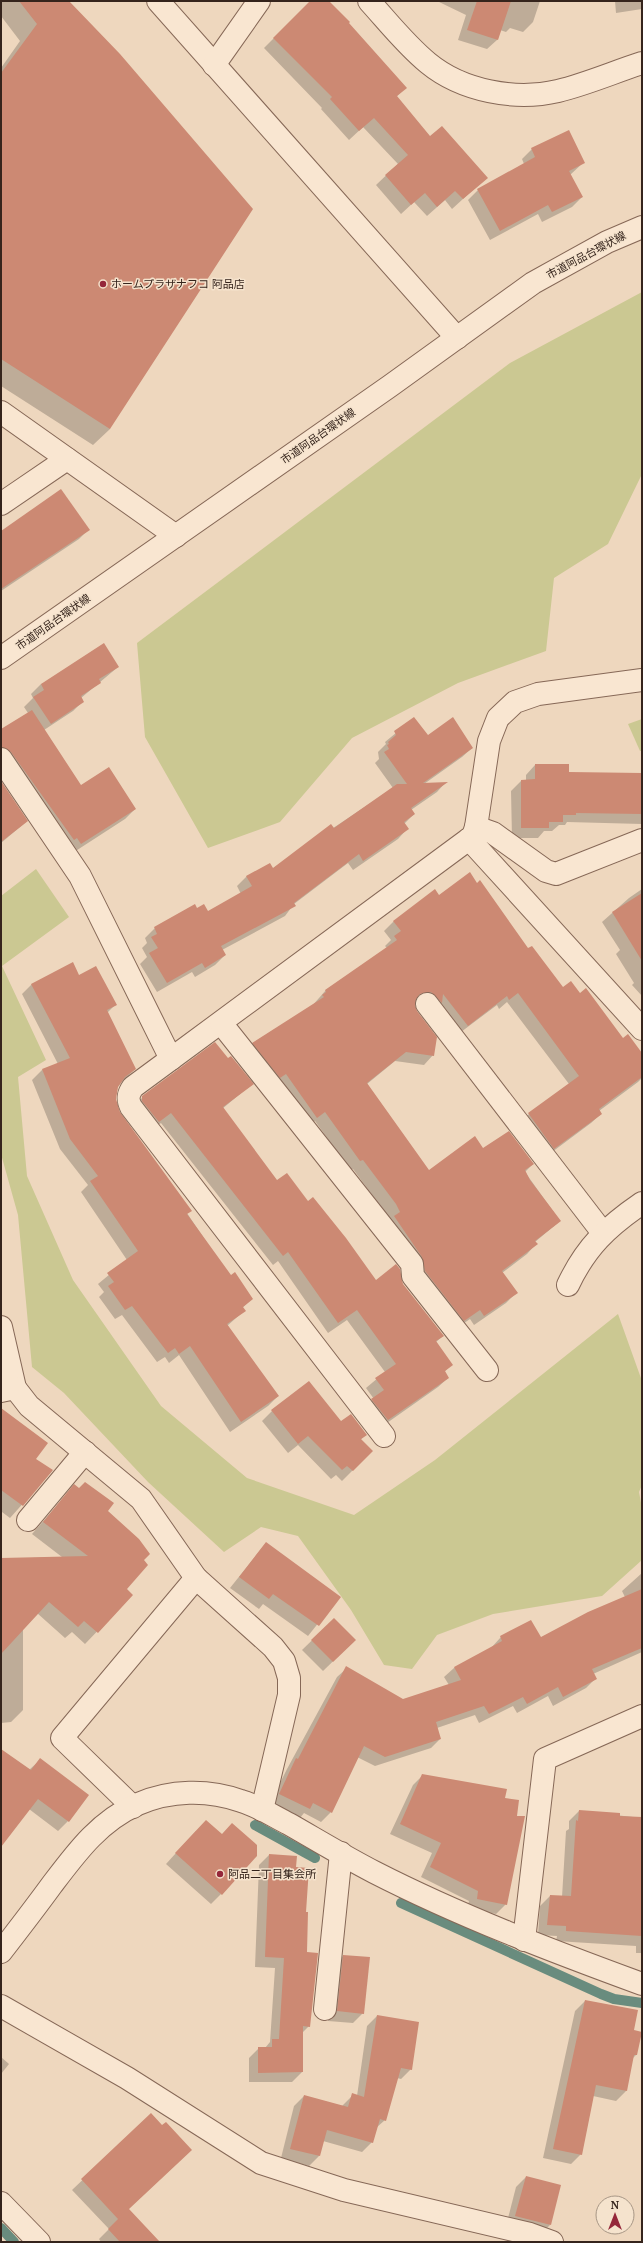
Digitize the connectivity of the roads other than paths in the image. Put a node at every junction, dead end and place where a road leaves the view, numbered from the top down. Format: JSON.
{"nodes":[{"id":1,"x":158,"y":1,"type":"edge"},
{"id":2,"x":259,"y":1,"type":"edge"},
{"id":3,"x":369,"y":1,"type":"edge"},
{"id":4,"x":642,"y":63,"type":"edge"},
{"id":5,"x":214,"y":65,"type":"junction"},
{"id":6,"x":642,"y":227,"type":"edge"},
{"id":7,"x":457,"y":338,"type":"junction"},
{"id":8,"x":1,"y":412,"type":"edge"},
{"id":9,"x":67,"y":459,"type":"junction"},
{"id":10,"x":1,"y":504,"type":"edge"},
{"id":11,"x":176,"y":536,"type":"junction"},
{"id":12,"x":1,"y":658,"type":"edge"},
{"id":13,"x":642,"y":680,"type":"edge"},
{"id":14,"x":1,"y":759,"type":"edge"},
{"id":15,"x":472,"y":833,"type":"junction"},
{"id":16,"x":642,"y":840,"type":"edge"},
{"id":17,"x":427,"y":1004,"type":"dead end"},
{"id":18,"x":221,"y":1023,"type":"junction"},
{"id":19,"x":642,"y":1029,"type":"edge"},
{"id":20,"x":171,"y":1059,"type":"junction"},
{"id":21,"x":642,"y":1203,"type":"edge"},
{"id":22,"x":602,"y":1233,"type":"junction"},
{"id":23,"x":568,"y":1285,"type":"dead end"},
{"id":24,"x":1,"y":1327,"type":"edge"},
{"id":25,"x":487,"y":1370,"type":"dead end"},
{"id":26,"x":8,"y":1389,"type":"edge"},
{"id":27,"x":384,"y":1436,"type":"dead end"},
{"id":28,"x":85,"y":1452,"type":"junction"},
{"id":29,"x":28,"y":1520,"type":"dead end"},
{"id":30,"x":196,"y":1578,"type":"junction"},
{"id":31,"x":642,"y":1716,"type":"edge"},
{"id":32,"x":133,"y":1807,"type":"junction"},
{"id":33,"x":262,"y":1810,"type":"junction"},
{"id":34,"x":340,"y":1866,"type":"junction"},
{"id":35,"x":524,"y":1940,"type":"junction"},
{"id":36,"x":1,"y":1952,"type":"edge"},
{"id":37,"x":642,"y":1984,"type":"edge"},
{"id":38,"x":1,"y":2006,"type":"edge"},
{"id":39,"x":325,"y":2009,"type":"dead end"},
{"id":40,"x":1,"y":2203,"type":"edge"},
{"id":41,"x":39,"y":2242,"type":"edge"},
{"id":42,"x":552,"y":2242,"type":"edge"}],
"edges":[{"from":1,"to":5,"type":"street"},
{"from":2,"to":5,"type":"street"},
{"from":3,"to":4,"type":"street"},
{"from":5,"to":7,"type":"street"},
{"from":6,"to":7,"type":"street","name":"市道阿品台環状線"},
{"from":7,"to":11,"type":"street","name":"市道阿品台環状線"},
{"from":8,"to":9,"type":"street"},
{"from":9,"to":10,"type":"street"},
{"from":9,"to":11,"type":"street"},
{"from":11,"to":12,"type":"street","name":"市道阿品台環状線"},
{"from":13,"to":15,"type":"street"},
{"from":14,"to":20,"type":"street"},
{"from":15,"to":16,"type":"street"},
{"from":15,"to":18,"type":"street"},
{"from":15,"to":19,"type":"street"},
{"from":17,"to":22,"type":"street"},
{"from":18,"to":20,"type":"street"},
{"from":18,"to":25,"type":"street"},
{"from":20,"to":27,"type":"street"},
{"from":21,"to":22,"type":"street"},
{"from":22,"to":23,"type":"street"},
{"from":24,"to":26,"type":"street"},
{"from":26,"to":28,"type":"street"},
{"from":28,"to":29,"type":"street"},
{"from":28,"to":30,"type":"street"},
{"from":30,"to":32,"type":"street"},
{"from":30,"to":33,"type":"street"},
{"from":31,"to":35,"type":"street"},
{"from":32,"to":33,"type":"street"},
{"from":32,"to":36,"type":"street"},
{"from":33,"to":34,"type":"street"},
{"from":34,"to":35,"type":"street"},
{"from":34,"to":39,"type":"street"},
{"from":35,"to":37,"type":"street"},
{"from":38,"to":42,"type":"street"},
{"from":40,"to":41,"type":"street"}]}
